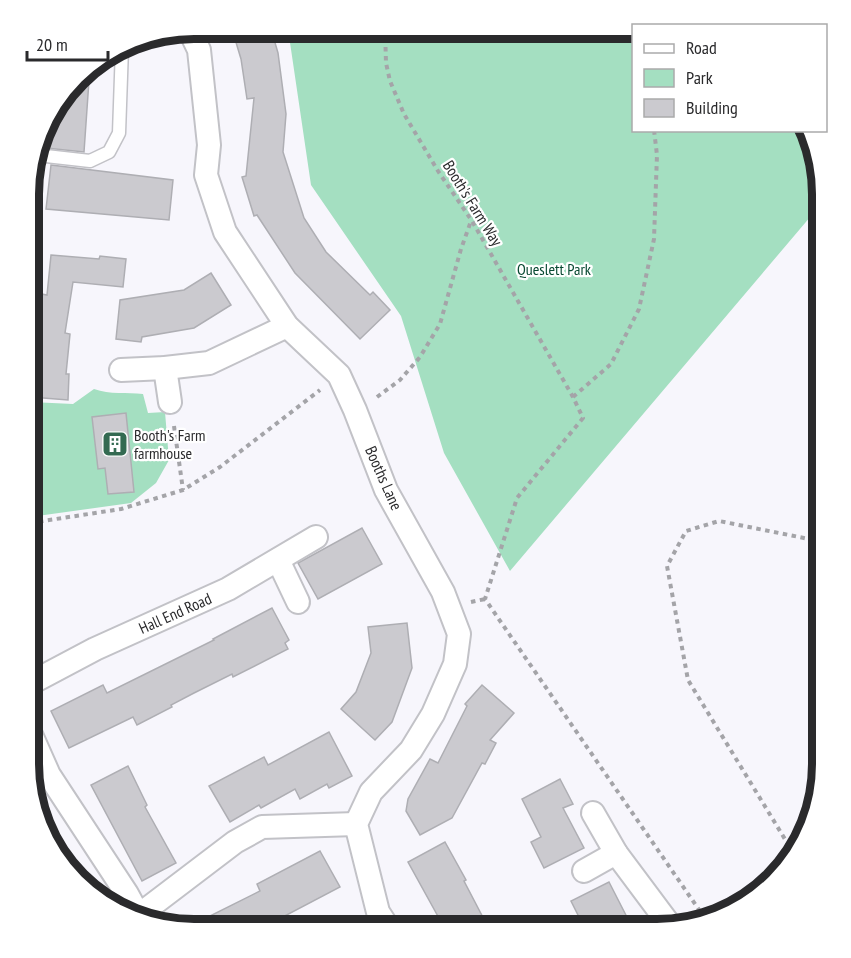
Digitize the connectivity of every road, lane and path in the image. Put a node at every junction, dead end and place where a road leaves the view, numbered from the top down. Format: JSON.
{"nodes":[{"id":1,"x":194,"y":39,"type":"edge"},
{"id":2,"x":386,"y":39,"type":"edge"},
{"id":3,"x":122,"y":57,"type":"edge"},
{"id":4,"x":654,"y":132,"type":"edge"},
{"id":5,"x":44,"y":156,"type":"edge"},
{"id":6,"x":472,"y":221,"type":"junction"},
{"id":7,"x":287,"y":326,"type":"junction"},
{"id":8,"x":165,"y":368,"type":"junction"},
{"id":9,"x":121,"y":370,"type":"dead end"},
{"id":10,"x":339,"y":375,"type":"junction"},
{"id":11,"x":573,"y":397,"type":"junction"},
{"id":12,"x":170,"y":402,"type":"joint"},
{"id":13,"x":355,"y":410,"type":"junction"},
{"id":14,"x":183,"y":490,"type":"junction"},
{"id":15,"x":39,"y":522,"type":"edge"},
{"id":16,"x":316,"y":537,"type":"dead end"},
{"id":17,"x":812,"y":540,"type":"edge"},
{"id":18,"x":278,"y":560,"type":"junction"},
{"id":19,"x":298,"y":602,"type":"dead end"},
{"id":20,"x":39,"y":679,"type":"edge"},
{"id":21,"x":39,"y":754,"type":"edge"},
{"id":22,"x":593,"y":813,"type":"dead end"},
{"id":23,"x":356,"y":824,"type":"junction"},
{"id":24,"x":789,"y":845,"type":"edge"},
{"id":25,"x":616,"y":853,"type":"junction"},
{"id":26,"x":584,"y":871,"type":"dead end"},
{"id":27,"x":134,"y":907,"type":"edge"},
{"id":28,"x":145,"y":911,"type":"edge"},
{"id":29,"x":701,"y":913,"type":"edge"},
{"id":30,"x":383,"y":919,"type":"edge"},
{"id":31,"x":665,"y":919,"type":"edge"}],
"edges":[{"from":1,"to":7,"type":"street","name":"Booths Lane"},
{"from":2,"to":6,"type":"path","name":"Booth's Farm Way"},
{"from":3,"to":5,"type":"lane"},
{"from":4,"to":11,"type":"path"},
{"from":6,"to":11,"type":"path","name":"Booth's Farm Way"},
{"from":6,"to":13,"type":"path"},
{"from":7,"to":8,"type":"street"},
{"from":7,"to":10,"type":"street","name":"Booths Lane"},
{"from":8,"to":9,"type":"street"},
{"from":8,"to":12,"type":"street"},
{"from":10,"to":13,"type":"street","name":"Booths Lane"},
{"from":10,"to":14,"type":"path"},
{"from":11,"to":29,"type":"path","name":"Booth's Farm Way"},
{"from":12,"to":14,"type":"path"},
{"from":13,"to":23,"type":"street","name":"Booths Lane"},
{"from":14,"to":15,"type":"path"},
{"from":16,"to":18,"type":"street","name":"Hall End Road"},
{"from":17,"to":24,"type":"path"},
{"from":18,"to":19,"type":"street"},
{"from":18,"to":20,"type":"street","name":"Hall End Road"},
{"from":21,"to":27,"type":"street"},
{"from":22,"to":25,"type":"street"},
{"from":23,"to":28,"type":"street"},
{"from":23,"to":30,"type":"street"},
{"from":25,"to":26,"type":"street"},
{"from":25,"to":31,"type":"street"}]}
